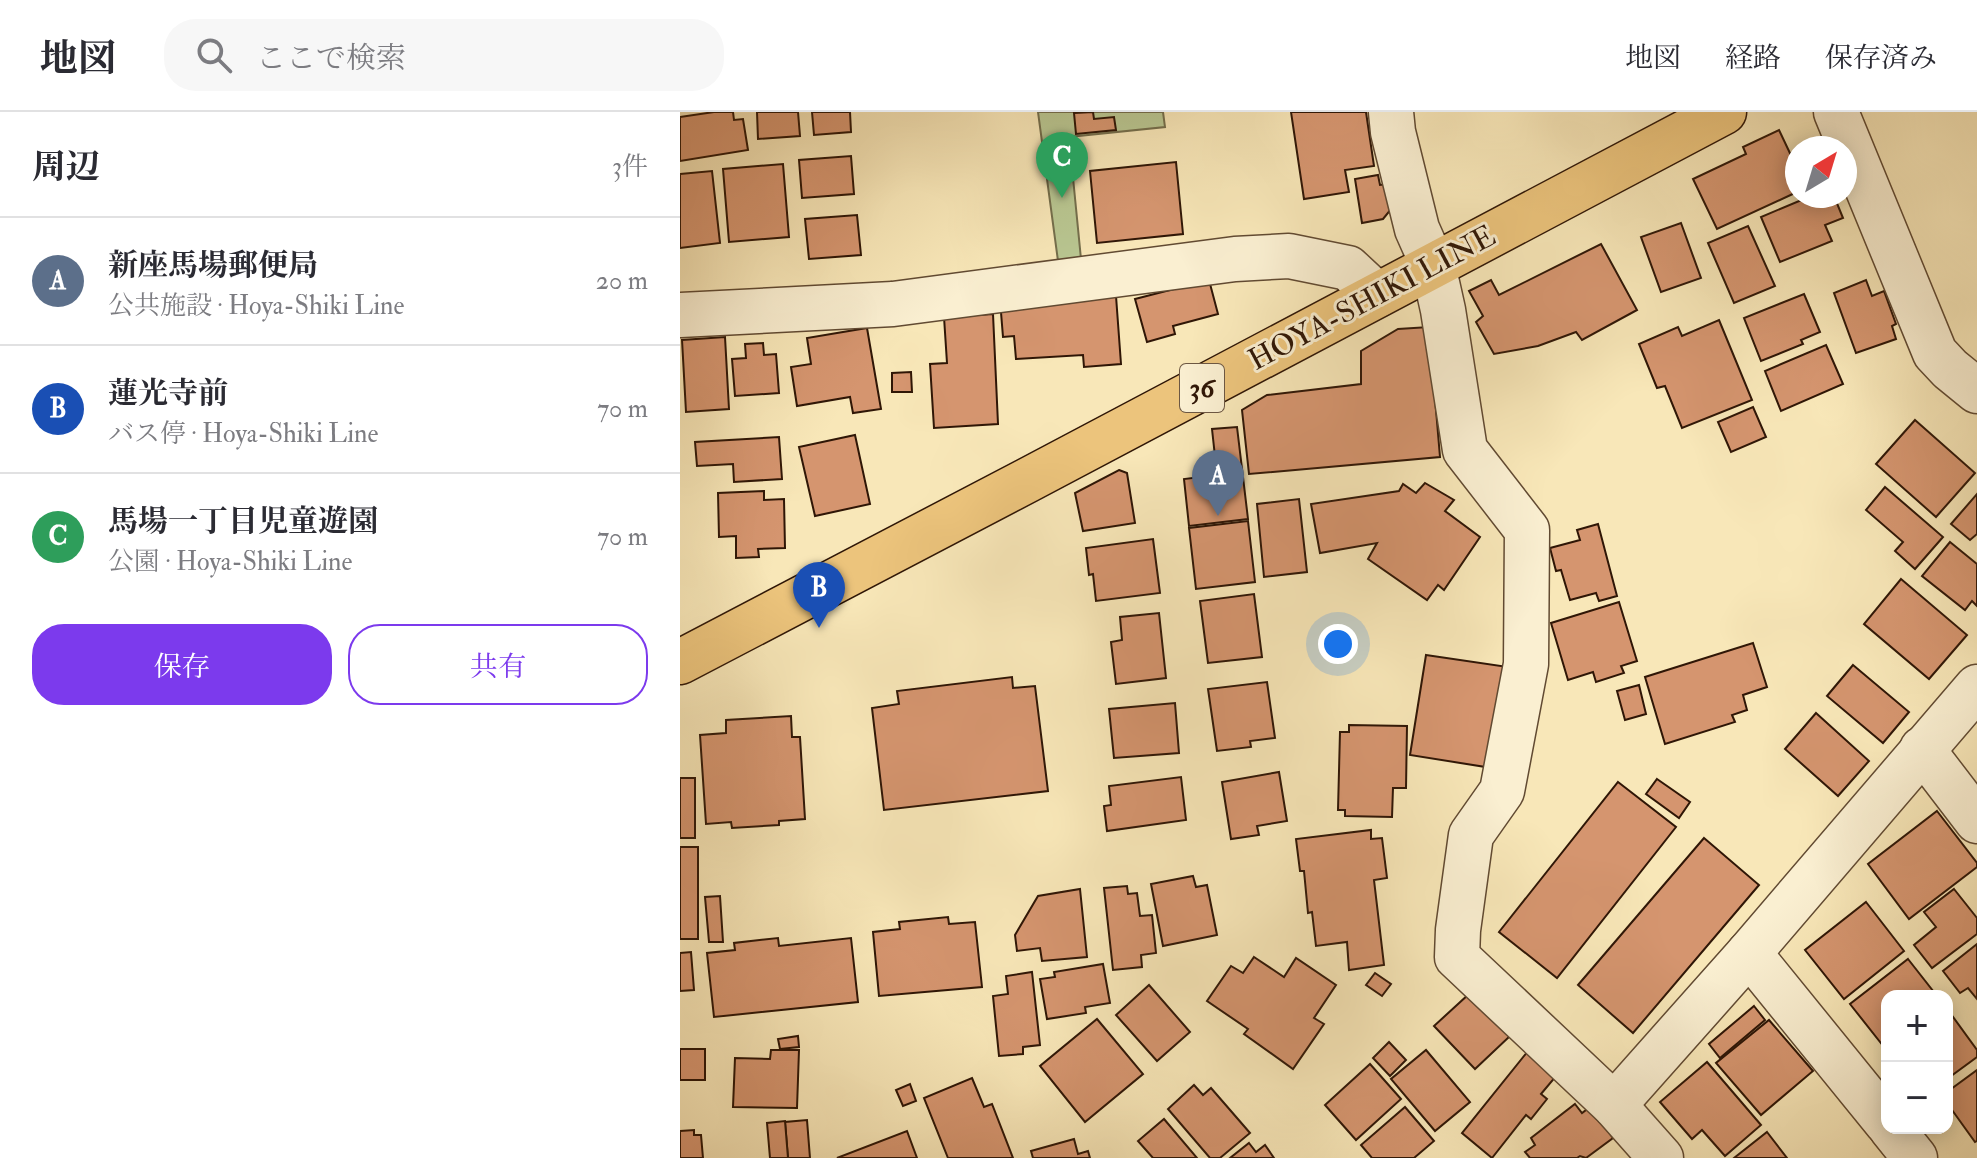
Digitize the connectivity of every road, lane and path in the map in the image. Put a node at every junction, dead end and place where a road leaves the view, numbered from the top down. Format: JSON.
{"nodes":[{"id":1,"x":1391,"y":112,"type":"edge"},
{"id":2,"x":1724,"y":112,"type":"edge"},
{"id":3,"x":1836,"y":112,"type":"edge"},
{"id":4,"x":1433,"y":265,"type":"junction"},
{"id":5,"x":1377,"y":295,"type":"junction"},
{"id":6,"x":680,"y":315,"type":"edge"},
{"id":7,"x":1977,"y":391,"type":"edge"},
{"id":8,"x":680,"y":662,"type":"edge"},
{"id":9,"x":1977,"y":687,"type":"edge"},
{"id":10,"x":1922,"y":749,"type":"junction"},
{"id":11,"x":1977,"y":821,"type":"edge"},
{"id":12,"x":1749,"y":953,"type":"junction"},
{"id":13,"x":1614,"y":1105,"type":"junction"},
{"id":14,"x":1881,"y":1116,"type":"edge"},
{"id":15,"x":1896,"y":1134,"type":"edge"},
{"id":16,"x":1661,"y":1158,"type":"edge"},
{"id":17,"x":1915,"y":1158,"type":"edge"}],
"edges":[{"from":1,"to":4,"type":"street"},
{"from":2,"to":4,"type":"main road","name":"HOYA-SHIKI LINE","number":"36"},
{"from":3,"to":7,"type":"street"},
{"from":4,"to":5,"type":"main road","name":"HOYA-SHIKI LINE","number":"36"},
{"from":4,"to":13,"type":"street"},
{"from":5,"to":6,"type":"street"},
{"from":5,"to":8,"type":"main road","name":"HOYA-SHIKI LINE","number":"36"},
{"from":9,"to":10,"type":"street"},
{"from":10,"to":11,"type":"street"},
{"from":10,"to":12,"type":"street"},
{"from":12,"to":13,"type":"street"},
{"from":12,"to":14,"type":"street"},
{"from":13,"to":16,"type":"street"},
{"from":15,"to":17,"type":"street"}]}
